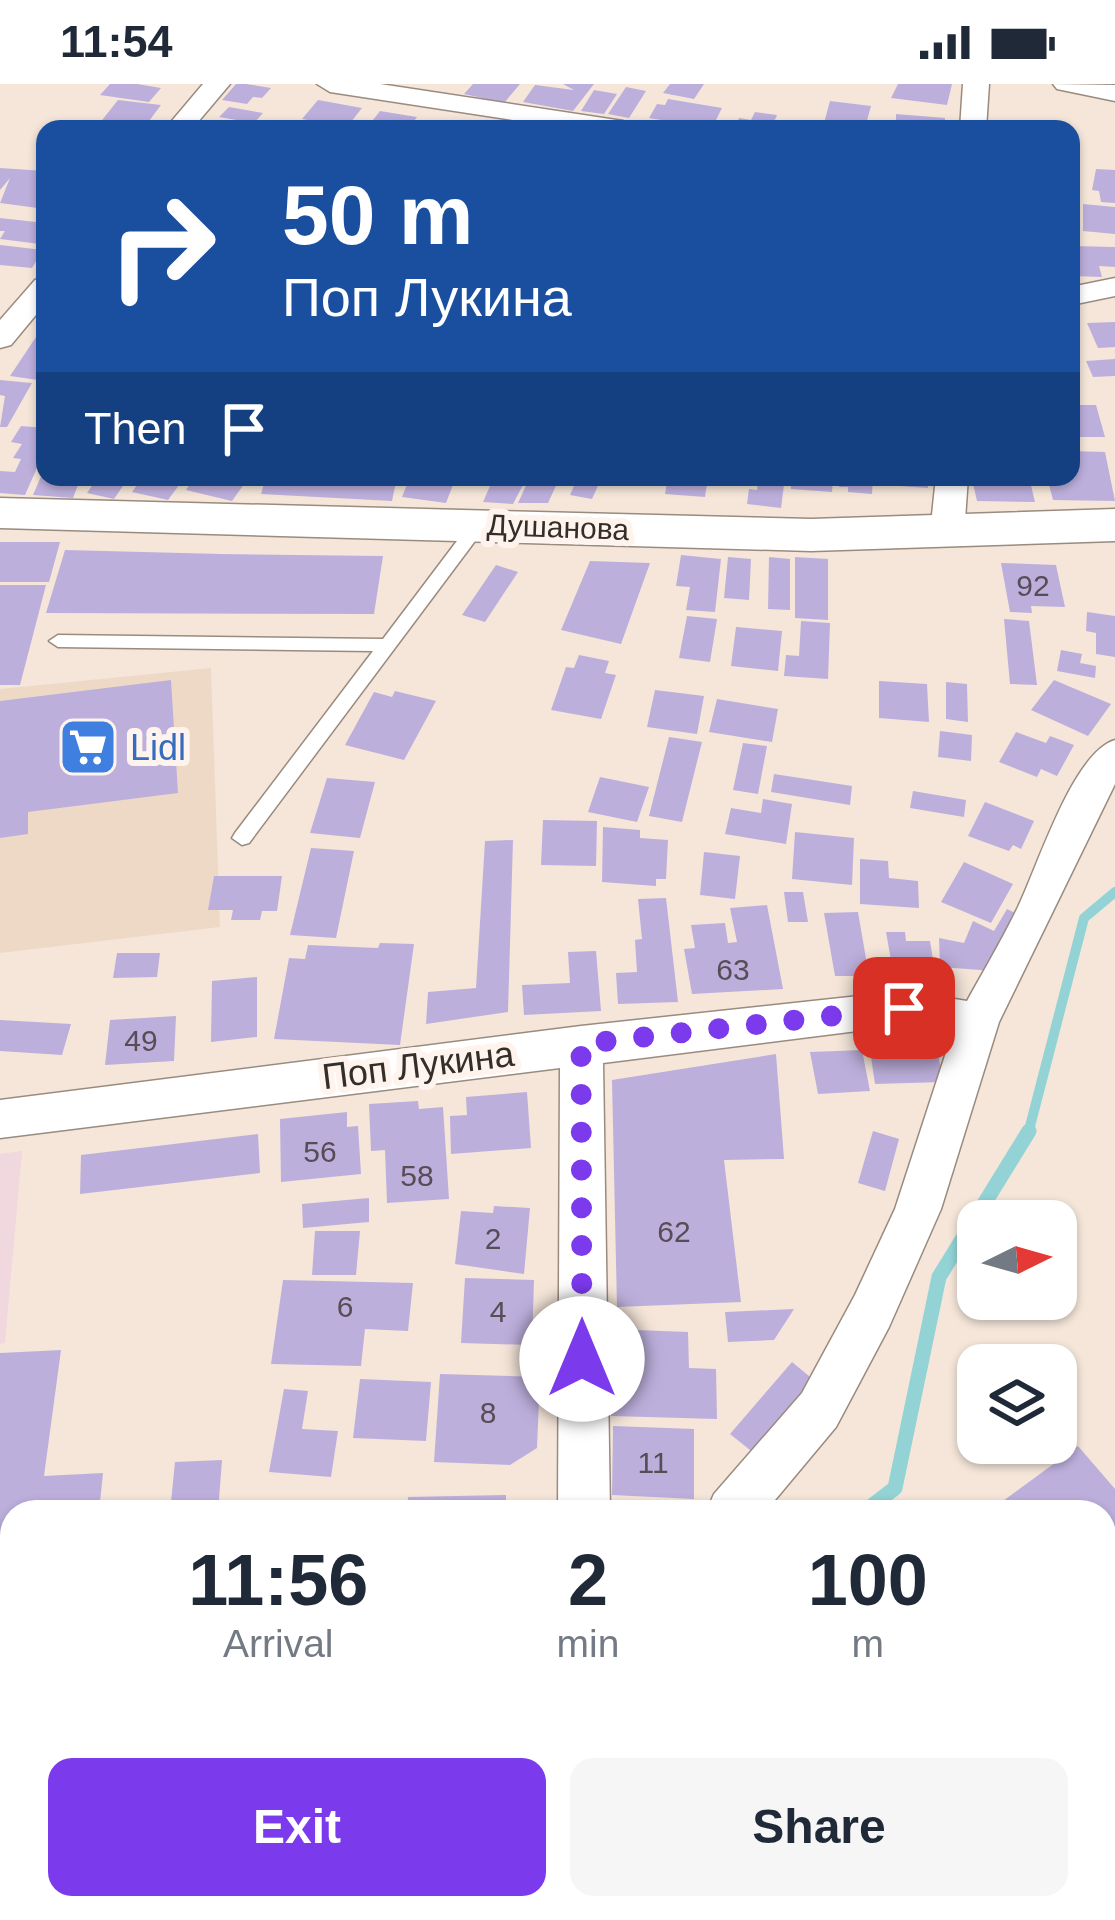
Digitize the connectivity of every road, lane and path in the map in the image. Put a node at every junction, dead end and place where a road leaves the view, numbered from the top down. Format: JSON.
{"nodes":[{"id":1,"x":217,"y":84,"type":"edge"},
{"id":2,"x":330,"y":84,"type":"edge"},
{"id":3,"x":976,"y":84,"type":"edge"},
{"id":4,"x":1066,"y":84,"type":"edge"},
{"id":5,"x":1115,"y":93,"type":"edge"},
{"id":6,"x":186,"y":120,"type":"edge"},
{"id":7,"x":564,"y":120,"type":"edge"},
{"id":8,"x":974,"y":120,"type":"edge"},
{"id":9,"x":1115,"y":286,"type":"edge"},
{"id":10,"x":1080,"y":294,"type":"edge"},
{"id":11,"x":36,"y":297,"type":"edge"},
{"id":12,"x":0,"y":339,"type":"edge"},
{"id":13,"x":951,"y":486,"type":"edge"},
{"id":14,"x":0,"y":513,"type":"edge"},
{"id":15,"x":478,"y":525,"type":"junction"},
{"id":16,"x":1115,"y":526,"type":"edge"},
{"id":17,"x":947,"y":534,"type":"junction"},
{"id":18,"x":58,"y":641,"type":"dead end"},
{"id":19,"x":387,"y":645,"type":"junction"},
{"id":20,"x":1115,"y":754,"type":"edge"},
{"id":21,"x":242,"y":838,"type":"dead end"},
{"id":22,"x":978,"y":1021,"type":"junction"},
{"id":23,"x":581,"y":1044,"type":"junction"},
{"id":24,"x":0,"y":1119,"type":"edge"},
{"id":25,"x":584,"y":1500,"type":"edge"},
{"id":26,"x":742,"y":1500,"type":"edge"}],
"edges":[{"from":1,"to":6,"type":"street"},
{"from":2,"to":7,"type":"street"},
{"from":3,"to":8,"type":"street"},
{"from":4,"to":5,"type":"street"},
{"from":9,"to":10,"type":"street"},
{"from":11,"to":12,"type":"street"},
{"from":13,"to":17,"type":"street"},
{"from":14,"to":15,"type":"street","name":"Душанова"},
{"from":15,"to":17,"type":"street","name":"Душанова"},
{"from":15,"to":19,"type":"lane"},
{"from":16,"to":17,"type":"street","name":"Душанова"},
{"from":18,"to":19,"type":"lane"},
{"from":19,"to":21,"type":"lane"},
{"from":20,"to":22,"type":"street"},
{"from":22,"to":23,"type":"street","name":"Поп Лукина"},
{"from":22,"to":26,"type":"street"},
{"from":23,"to":24,"type":"street","name":"Поп Лукина"},
{"from":23,"to":25,"type":"street"}]}
